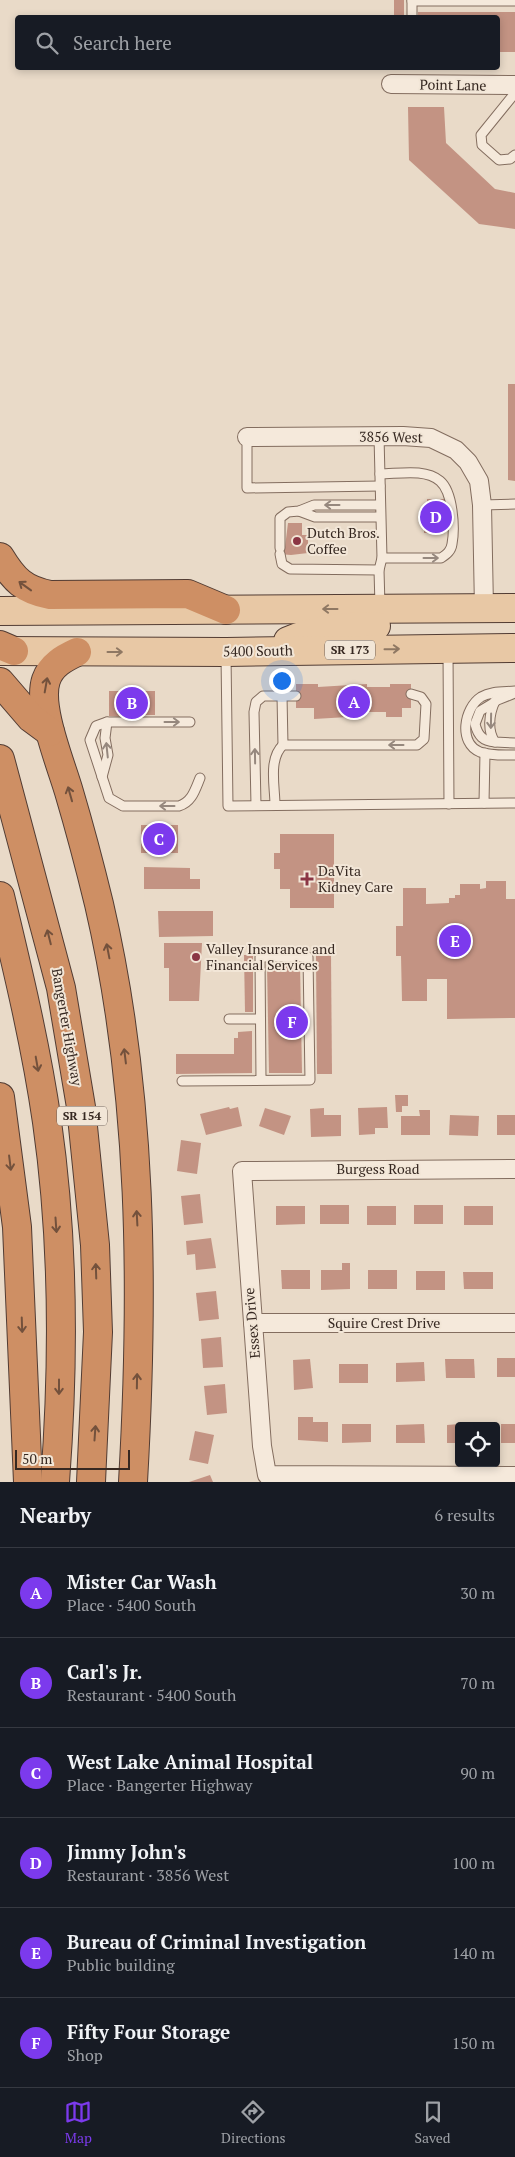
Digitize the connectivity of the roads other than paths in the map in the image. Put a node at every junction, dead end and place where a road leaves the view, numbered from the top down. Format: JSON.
{"nodes":[{"id":1,"x":412,"y":1,"type":"edge"},
{"id":2,"x":515,"y":1,"type":"edge"},
{"id":3,"x":412,"y":15,"type":"edge"},
{"id":4,"x":390,"y":84,"type":"dead end"},
{"id":5,"x":515,"y":85,"type":"edge"},
{"id":6,"x":515,"y":94,"type":"edge"},
{"id":7,"x":515,"y":155,"type":"edge"},
{"id":8,"x":379,"y":436,"type":"junction"},
{"id":9,"x":247,"y":437,"type":"joint"},
{"id":10,"x":380,"y":474,"type":"junction"},
{"id":11,"x":380,"y":486,"type":"junction"},
{"id":12,"x":515,"y":504,"type":"edge"},
{"id":13,"x":380,"y":505,"type":"junction"},
{"id":14,"x":482,"y":505,"type":"junction"},
{"id":15,"x":299,"y":511,"type":"junction"},
{"id":16,"x":380,"y":516,"type":"junction"},
{"id":17,"x":0,"y":557,"type":"edge"},
{"id":18,"x":382,"y":558,"type":"junction"},
{"id":19,"x":379,"y":570,"type":"junction"},
{"id":20,"x":484,"y":608,"type":"junction"},
{"id":21,"x":515,"y":608,"type":"edge"},
{"id":22,"x":380,"y":609,"type":"junction"},
{"id":23,"x":226,"y":610,"type":"junction"},
{"id":24,"x":0,"y":611,"type":"edge"},
{"id":25,"x":515,"y":630,"type":"edge"},
{"id":26,"x":448,"y":648,"type":"junction"},
{"id":27,"x":515,"y":648,"type":"edge"},
{"id":28,"x":4,"y":649,"type":"edge"},
{"id":29,"x":268,"y":651,"type":"junction"},
{"id":30,"x":77,"y":652,"type":"junction"},
{"id":31,"x":226,"y":652,"type":"junction"},
{"id":32,"x":0,"y":682,"type":"edge"},
{"id":33,"x":515,"y":692,"type":"edge"},
{"id":34,"x":411,"y":694,"type":"dead end"},
{"id":35,"x":282,"y":696,"type":"junction"},
{"id":36,"x":296,"y":696,"type":"dead end"},
{"id":37,"x":495,"y":701,"type":"junction"},
{"id":38,"x":107,"y":722,"type":"junction"},
{"id":39,"x":190,"y":722,"type":"dead end"},
{"id":40,"x":50,"y":732,"type":"junction"},
{"id":41,"x":496,"y":742,"type":"junction"},
{"id":42,"x":515,"y":743,"type":"edge"},
{"id":43,"x":283,"y":745,"type":"junction"},
{"id":44,"x":485,"y":753,"type":"junction"},
{"id":45,"x":515,"y":755,"type":"edge"},
{"id":46,"x":0,"y":759,"type":"edge"},
{"id":47,"x":102,"y":777,"type":"junction"},
{"id":48,"x":200,"y":778,"type":"dead end"},
{"id":49,"x":515,"y":802,"type":"edge"},
{"id":50,"x":484,"y":803,"type":"junction"},
{"id":51,"x":449,"y":804,"type":"junction"},
{"id":52,"x":256,"y":805,"type":"junction"},
{"id":53,"x":275,"y":805,"type":"junction"},
{"id":54,"x":0,"y":896,"type":"edge"},
{"id":55,"x":229,"y":1019,"type":"dead end"},
{"id":56,"x":260,"y":1020,"type":"junction"},
{"id":57,"x":261,"y":1080,"type":"junction"},
{"id":58,"x":182,"y":1081,"type":"dead end"},
{"id":59,"x":0,"y":1097,"type":"edge"},
{"id":60,"x":515,"y":1169,"type":"edge"},
{"id":61,"x":242,"y":1172,"type":"joint"},
{"id":62,"x":515,"y":1323,"type":"edge"},
{"id":63,"x":253,"y":1324,"type":"junction"},
{"id":64,"x":515,"y":1476,"type":"edge"},
{"id":65,"x":28,"y":1482,"type":"edge"},
{"id":66,"x":55,"y":1482,"type":"edge"},
{"id":67,"x":91,"y":1482,"type":"edge"},
{"id":68,"x":132,"y":1482,"type":"edge"}],
"edges":[{"from":1,"to":2,"type":"lane"},
{"from":1,"to":3,"type":"lane"},
{"from":4,"to":5,"type":"street","name":"Point Lane"},
{"from":6,"to":7,"type":"lane"},
{"from":8,"to":9,"type":"street","name":"3856 West"},
{"from":8,"to":10,"type":"lane"},
{"from":8,"to":14,"type":"street","name":"3856 West"},
{"from":9,"to":11,"type":"lane"},
{"from":10,"to":11,"type":"lane"},
{"from":18,"to":10,"type":"lane","one_way":true},
{"from":11,"to":13,"type":"lane"},
{"from":12,"to":14,"type":"lane"},
{"from":13,"to":15,"type":"lane","one_way":true},
{"from":13,"to":16,"type":"lane"},
{"from":14,"to":20,"type":"street","name":"3856 West"},
{"from":15,"to":16,"type":"lane"},
{"from":15,"to":19,"type":"lane"},
{"from":16,"to":18,"type":"lane"},
{"from":23,"to":17,"type":"highway","one_way":true},
{"from":18,"to":19,"type":"lane"},
{"from":19,"to":22,"type":"lane"},
{"from":20,"to":21,"type":"main road"},
{"from":20,"to":22,"type":"main road"},
{"from":20,"to":29,"type":"main road"},
{"from":22,"to":23,"type":"main road","one_way":true},
{"from":23,"to":24,"type":"main road"},
{"from":25,"to":26,"type":"main road"},
{"from":26,"to":27,"type":"main road","name":"5400 South","number":"SR 173"},
{"from":29,"to":26,"type":"main road","name":"5400 South","number":"SR 173","one_way":true},
{"from":26,"to":51,"type":"lane"},
{"from":28,"to":30,"type":"main road","name":"5400 South","number":"SR 173"},
{"from":29,"to":31,"type":"main road","name":"5400 South","number":"SR 173"},
{"from":30,"to":31,"type":"main road","name":"5400 South","number":"SR 173","one_way":true},
{"from":40,"to":30,"type":"highway","one_way":true},
{"from":31,"to":52,"type":"lane"},
{"from":32,"to":40,"type":"highway"},
{"from":33,"to":37,"type":"lane"},
{"from":33,"to":44,"type":"lane"},
{"from":34,"to":43,"type":"lane","one_way":true},
{"from":35,"to":36,"type":"lane"},
{"from":35,"to":43,"type":"lane"},
{"from":52,"to":35,"type":"lane","one_way":true},
{"from":37,"to":41,"type":"lane","one_way":true},
{"from":37,"to":41,"type":"lane"},
{"from":38,"to":39,"type":"lane","one_way":true},
{"from":47,"to":38,"type":"lane","one_way":true},
{"from":38,"to":47,"type":"lane"},
{"from":68,"to":40,"type":"highway","one_way":true},
{"from":41,"to":42,"type":"lane"},
{"from":43,"to":53,"type":"lane"},
{"from":44,"to":45,"type":"lane"},
{"from":44,"to":50,"type":"lane"},
{"from":67,"to":46,"type":"highway","name":"Bangerter Highway","number":"SR 154","one_way":true},
{"from":48,"to":47,"type":"lane","one_way":true},
{"from":49,"to":50,"type":"lane"},
{"from":50,"to":51,"type":"lane"},
{"from":51,"to":53,"type":"lane"},
{"from":52,"to":53,"type":"lane"},
{"from":54,"to":66,"type":"highway","number":"SR 154","one_way":true},
{"from":55,"to":56,"type":"lane"},
{"from":56,"to":57,"type":"lane"},
{"from":56,"to":57,"type":"lane"},
{"from":57,"to":58,"type":"lane"},
{"from":59,"to":65,"type":"highway","one_way":true},
{"from":60,"to":61,"type":"street","name":"Burgess Road"},
{"from":61,"to":63,"type":"street","name":"Essex Drive"},
{"from":62,"to":63,"type":"street","name":"Squire Crest Drive"},
{"from":63,"to":64,"type":"street","name":"Essex Drive"}]}
